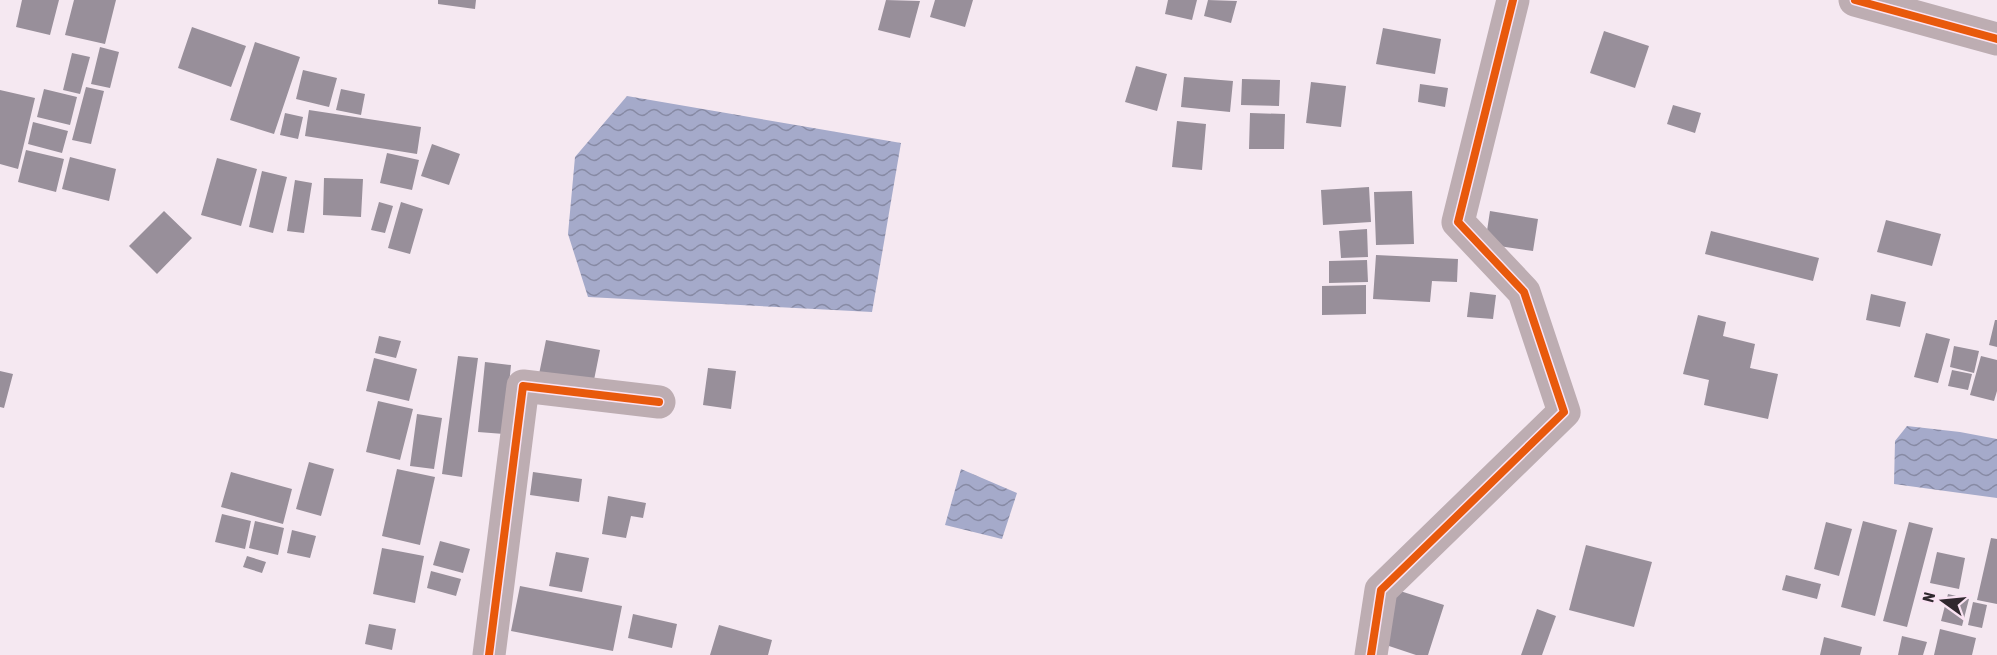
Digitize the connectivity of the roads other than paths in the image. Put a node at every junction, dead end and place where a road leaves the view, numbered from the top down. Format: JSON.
{"nodes":[{"id":1,"x":1513,"y":0,"type":"edge"},
{"id":2,"x":1855,"y":0,"type":"edge"},
{"id":3,"x":1997,"y":39,"type":"edge"},
{"id":4,"x":659,"y":402,"type":"dead end"},
{"id":5,"x":489,"y":655,"type":"edge"},
{"id":6,"x":1371,"y":655,"type":"edge"}],
"edges":[{"from":1,"to":6,"type":"street"},
{"from":2,"to":3,"type":"street"},
{"from":4,"to":5,"type":"street"}]}
